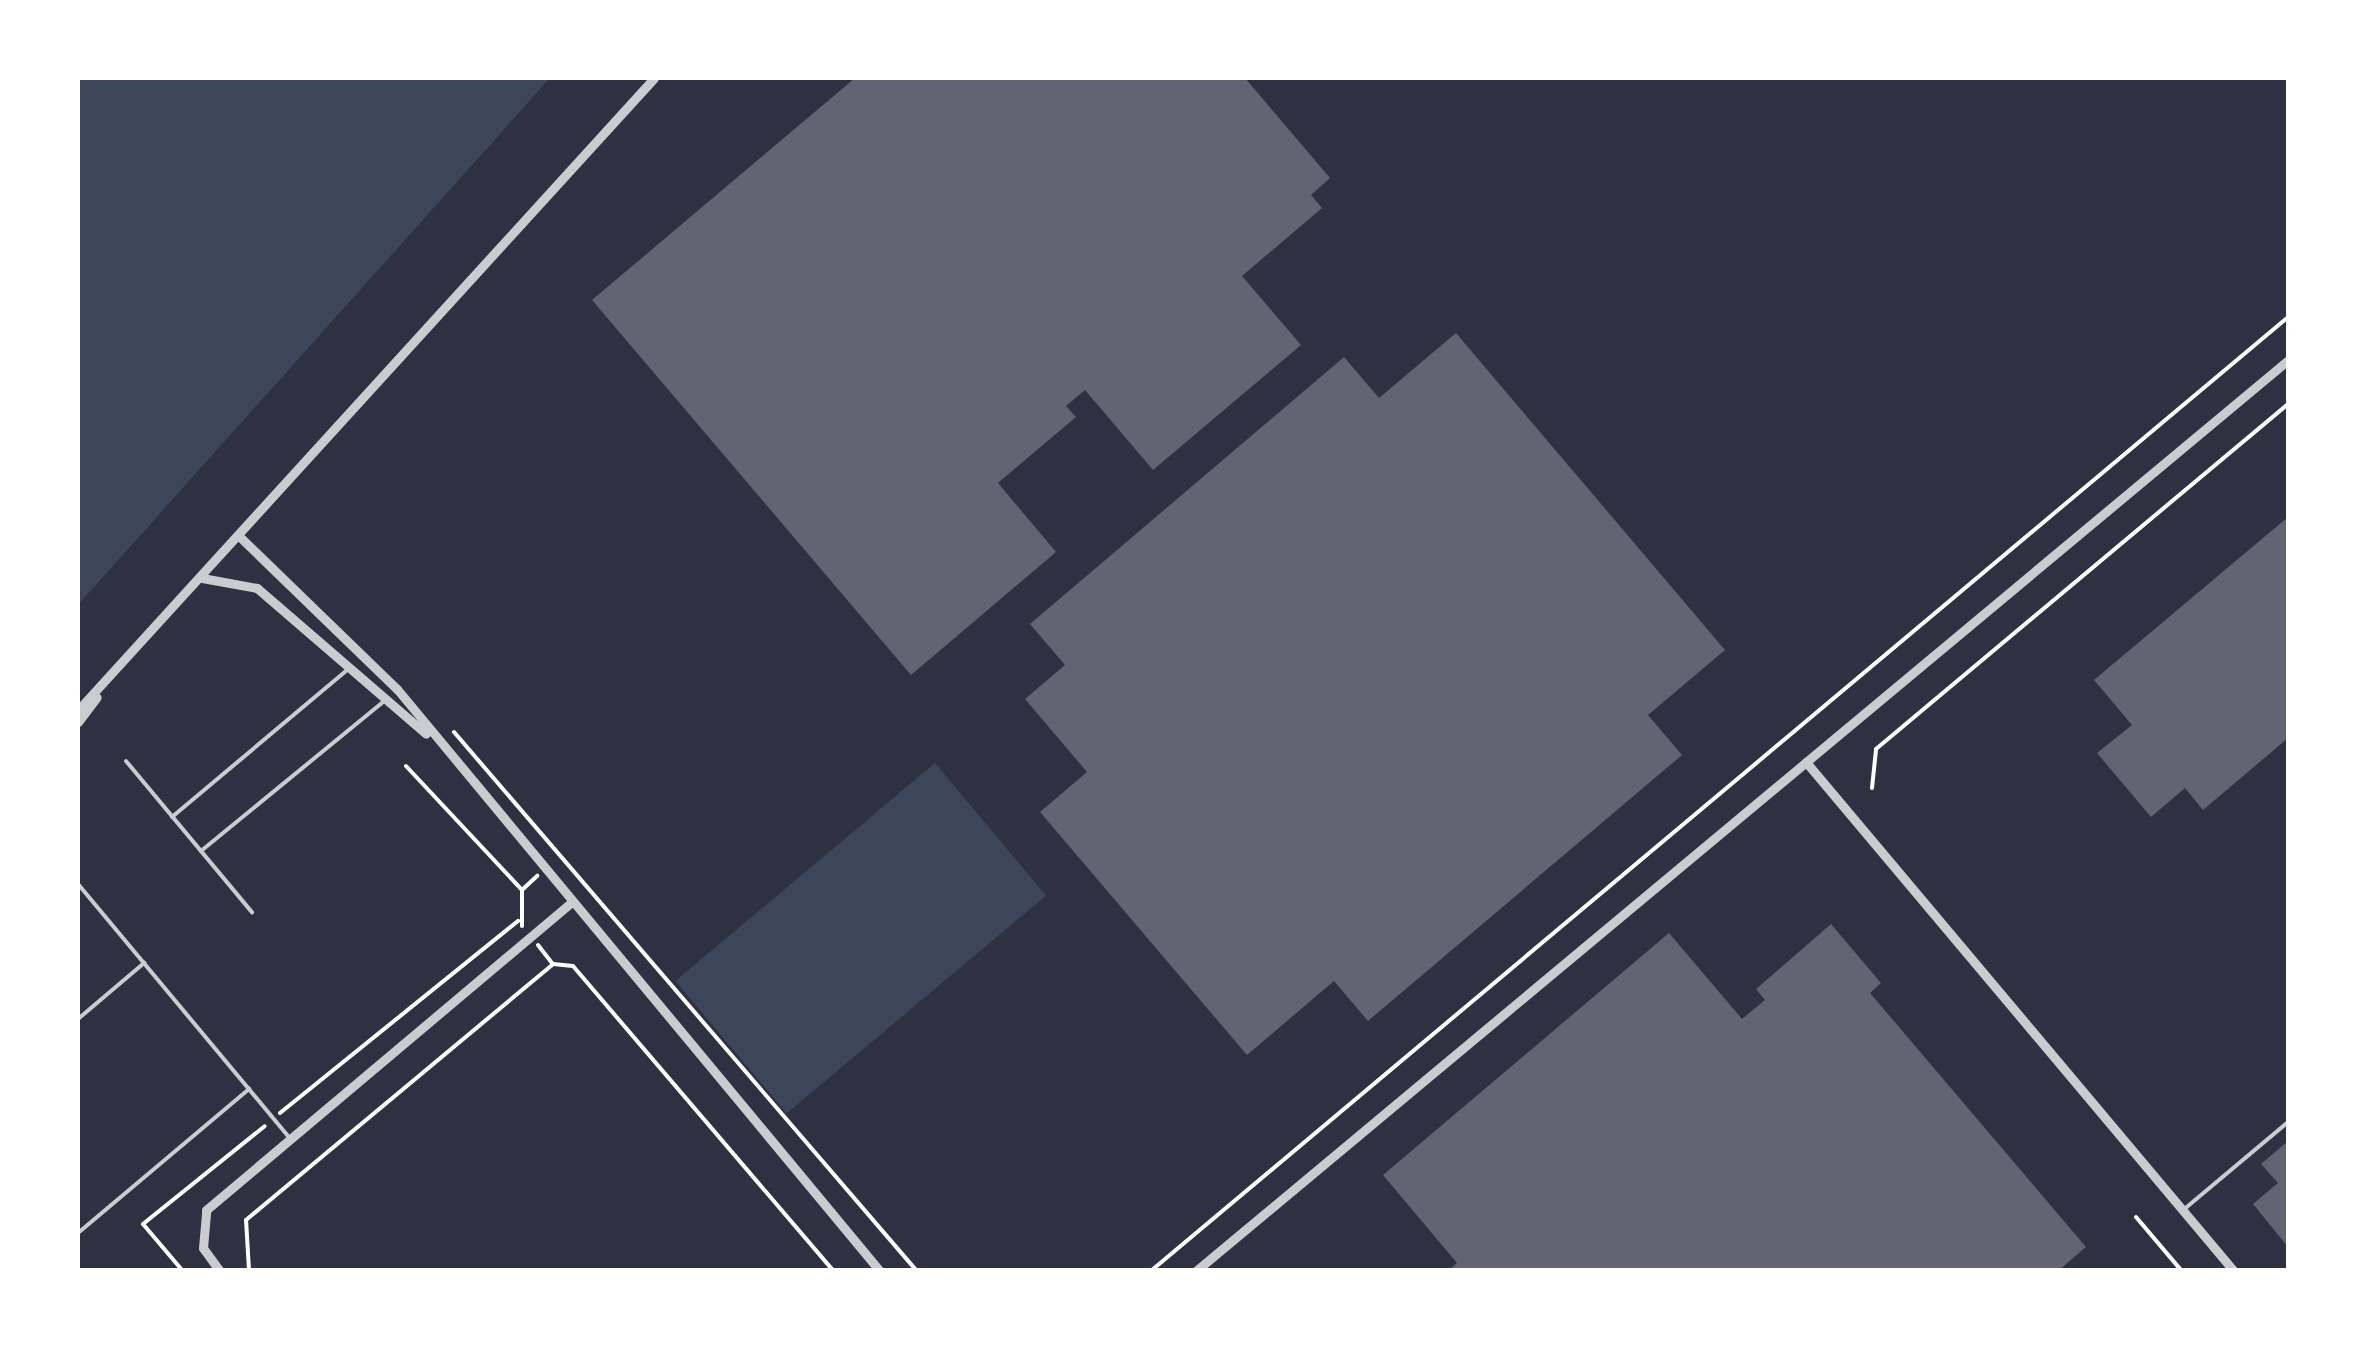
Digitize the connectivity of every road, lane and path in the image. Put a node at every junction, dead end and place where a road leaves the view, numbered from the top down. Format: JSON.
{"nodes":[{"id":1,"x":654,"y":78,"type":"edge"},
{"id":2,"x":2288,"y":317,"type":"edge"},
{"id":3,"x":2288,"y":360,"type":"edge"},
{"id":4,"x":2288,"y":404,"type":"edge"},
{"id":5,"x":241,"y":538,"type":"junction"},
{"id":6,"x":202,"y":578,"type":"junction"},
{"id":7,"x":120,"y":667,"type":"junction"},
{"id":8,"x":350,"y":667,"type":"junction"},
{"id":9,"x":387,"y":699,"type":"junction"},
{"id":10,"x":78,"y":710,"type":"edge"},
{"id":11,"x":78,"y":722,"type":"edge"},
{"id":12,"x":454,"y":732,"type":"dead end"},
{"id":13,"x":435,"y":742,"type":"junction"},
{"id":14,"x":126,"y":761,"type":"dead end"},
{"id":15,"x":1806,"y":762,"type":"junction"},
{"id":16,"x":406,"y":766,"type":"dead end"},
{"id":17,"x":1872,"y":788,"type":"dead end"},
{"id":18,"x":172,"y":816,"type":"junction"},
{"id":19,"x":201,"y":851,"type":"junction"},
{"id":20,"x":78,"y":884,"type":"edge"},
{"id":21,"x":570,"y":904,"type":"junction"},
{"id":22,"x":252,"y":912,"type":"dead end"},
{"id":23,"x":518,"y":921,"type":"junction"},
{"id":24,"x":531,"y":937,"type":"junction"},
{"id":25,"x":144,"y":964,"type":"junction"},
{"id":26,"x":553,"y":964,"type":"junction"},
{"id":27,"x":78,"y":1019,"type":"edge"},
{"id":28,"x":249,"y":1089,"type":"junction"},
{"id":29,"x":274,"y":1118,"type":"junction"},
{"id":30,"x":2288,"y":1122,"type":"edge"},
{"id":31,"x":290,"y":1137,"type":"junction"},
{"id":32,"x":2182,"y":1210,"type":"junction"},
{"id":33,"x":2136,"y":1217,"type":"dead end"},
{"id":34,"x":78,"y":1233,"type":"edge"},
{"id":35,"x":182,"y":1270,"type":"edge"},
{"id":36,"x":219,"y":1270,"type":"edge"},
{"id":37,"x":249,"y":1270,"type":"edge"},
{"id":38,"x":833,"y":1270,"type":"edge"},
{"id":39,"x":879,"y":1270,"type":"edge"},
{"id":40,"x":916,"y":1270,"type":"edge"},
{"id":41,"x":1152,"y":1270,"type":"edge"},
{"id":42,"x":1197,"y":1270,"type":"edge"},
{"id":43,"x":2181,"y":1270,"type":"edge"},
{"id":44,"x":2233,"y":1270,"type":"edge"}],
"edges":[{"from":1,"to":5,"type":"street"},
{"from":2,"to":41,"type":"path"},
{"from":3,"to":15,"type":"street"},
{"from":4,"to":17,"type":"path"},
{"from":5,"to":6,"type":"street"},
{"from":5,"to":13,"type":"street"},
{"from":6,"to":7,"type":"street"},
{"from":6,"to":8,"type":"street"},
{"from":7,"to":10,"type":"street"},
{"from":7,"to":11,"type":"street"},
{"from":8,"to":9,"type":"street"},
{"from":8,"to":18,"type":"lane"},
{"from":9,"to":13,"type":"street"},
{"from":9,"to":19,"type":"lane"},
{"from":12,"to":40,"type":"path"},
{"from":13,"to":21,"type":"street"},
{"from":14,"to":18,"type":"lane"},
{"from":15,"to":32,"type":"street"},
{"from":15,"to":42,"type":"street"},
{"from":16,"to":23,"type":"path"},
{"from":18,"to":19,"type":"lane"},
{"from":19,"to":22,"type":"lane"},
{"from":20,"to":25,"type":"lane"},
{"from":21,"to":24,"type":"street"},
{"from":21,"to":39,"type":"street"},
{"from":23,"to":24,"type":"path"},
{"from":23,"to":29,"type":"path"},
{"from":24,"to":26,"type":"path"},
{"from":24,"to":31,"type":"street"},
{"from":25,"to":27,"type":"lane"},
{"from":25,"to":28,"type":"lane"},
{"from":26,"to":37,"type":"path"},
{"from":26,"to":38,"type":"path"},
{"from":28,"to":29,"type":"lane"},
{"from":28,"to":34,"type":"lane"},
{"from":29,"to":31,"type":"lane"},
{"from":29,"to":35,"type":"path"},
{"from":30,"to":32,"type":"lane"},
{"from":31,"to":36,"type":"street"},
{"from":32,"to":44,"type":"street"},
{"from":33,"to":43,"type":"path"}]}
